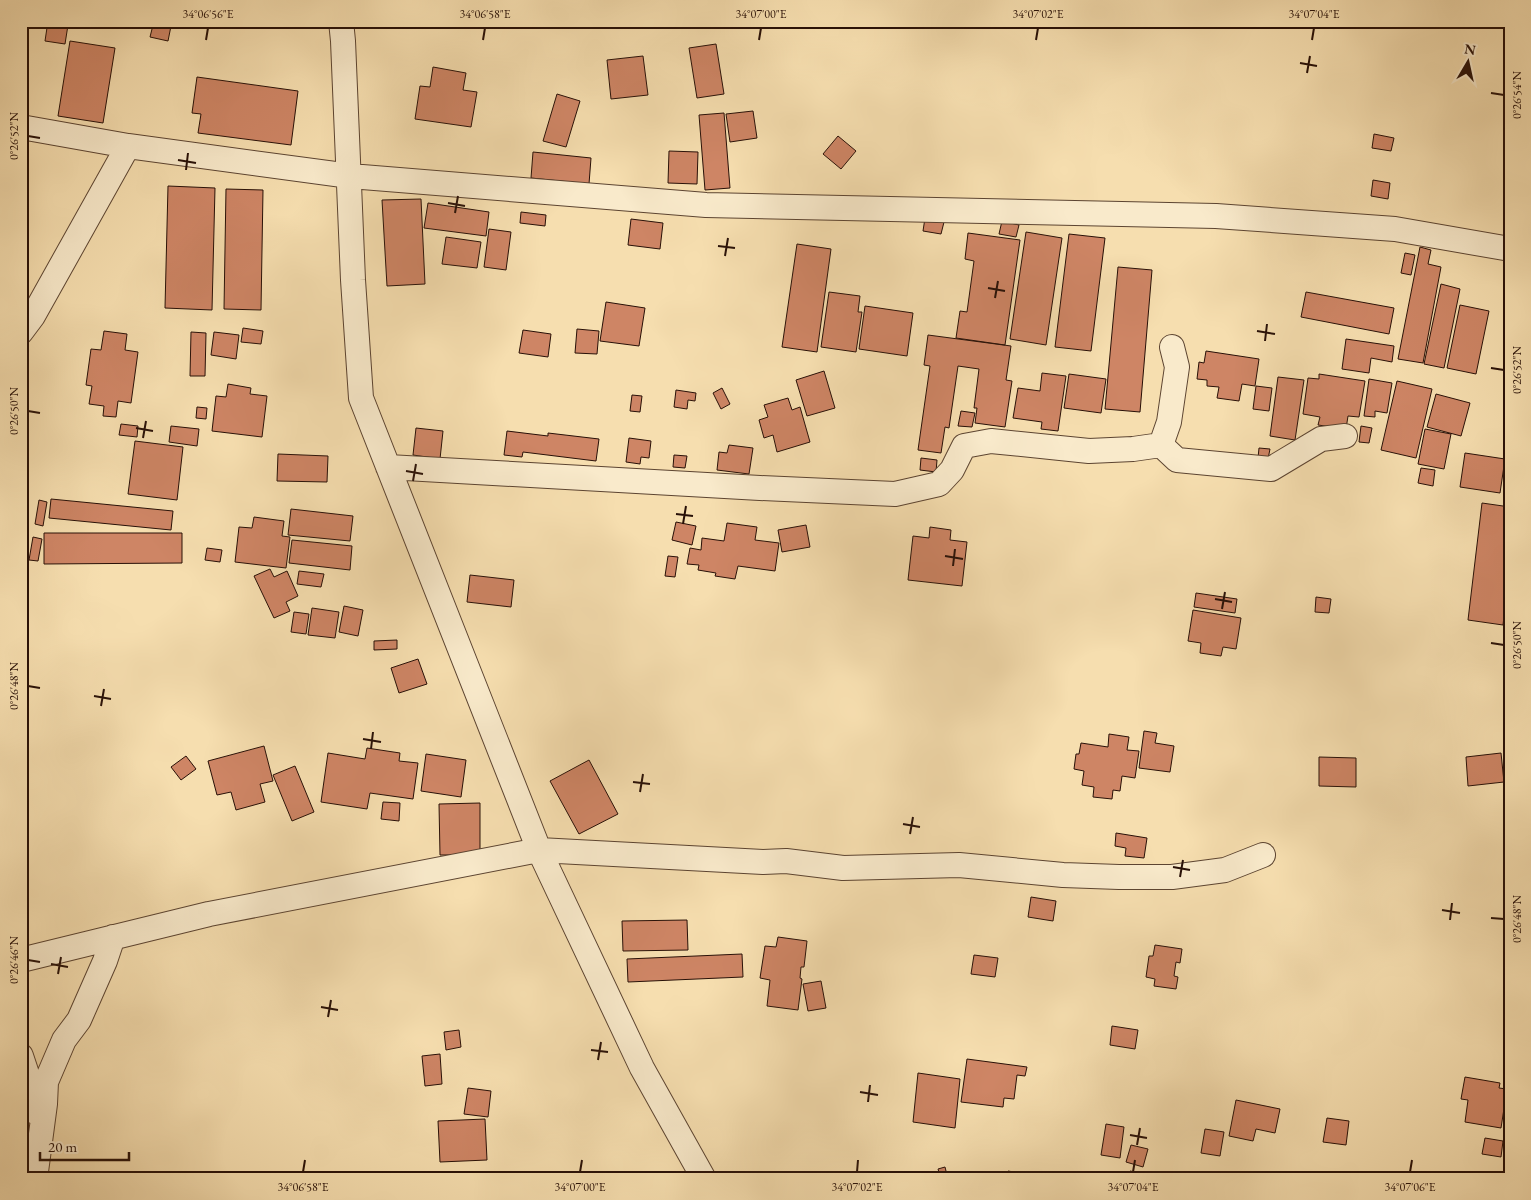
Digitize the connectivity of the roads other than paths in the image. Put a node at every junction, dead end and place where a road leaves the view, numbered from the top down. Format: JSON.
{"nodes":[{"id":1,"x":341,"y":21,"type":"edge"},
{"id":2,"x":21,"y":127,"type":"edge"},
{"id":3,"x":128,"y":146,"type":"junction"},
{"id":4,"x":350,"y":176,"type":"junction"},
{"id":5,"x":1510,"y":249,"type":"edge"},
{"id":6,"x":21,"y":332,"type":"edge"},
{"id":7,"x":1172,"y":347,"type":"dead end"},
{"id":8,"x":1345,"y":436,"type":"dead end"},
{"id":9,"x":1161,"y":445,"type":"junction"},
{"id":10,"x":388,"y":467,"type":"junction"},
{"id":11,"x":539,"y":850,"type":"junction"},
{"id":12,"x":1262,"y":856,"type":"dead end"},
{"id":13,"x":113,"y":937,"type":"junction"},
{"id":14,"x":21,"y":960,"type":"edge"},
{"id":15,"x":21,"y":1056,"type":"edge"},
{"id":16,"x":39,"y":1149,"type":"junction"},
{"id":17,"x":35,"y":1179,"type":"edge"},
{"id":18,"x":704,"y":1179,"type":"edge"}],
"edges":[{"from":1,"to":4,"type":"street"},
{"from":2,"to":3,"type":"street"},
{"from":3,"to":4,"type":"street"},
{"from":3,"to":6,"type":"street"},
{"from":4,"to":5,"type":"street"},
{"from":4,"to":10,"type":"street"},
{"from":7,"to":9,"type":"street"},
{"from":8,"to":9,"type":"street"},
{"from":9,"to":10,"type":"street"},
{"from":10,"to":11,"type":"street"},
{"from":11,"to":12,"type":"street"},
{"from":11,"to":13,"type":"street"},
{"from":11,"to":18,"type":"street"},
{"from":13,"to":14,"type":"street"},
{"from":13,"to":16,"type":"street"},
{"from":15,"to":16,"type":"street"},
{"from":16,"to":17,"type":"street"}]}
